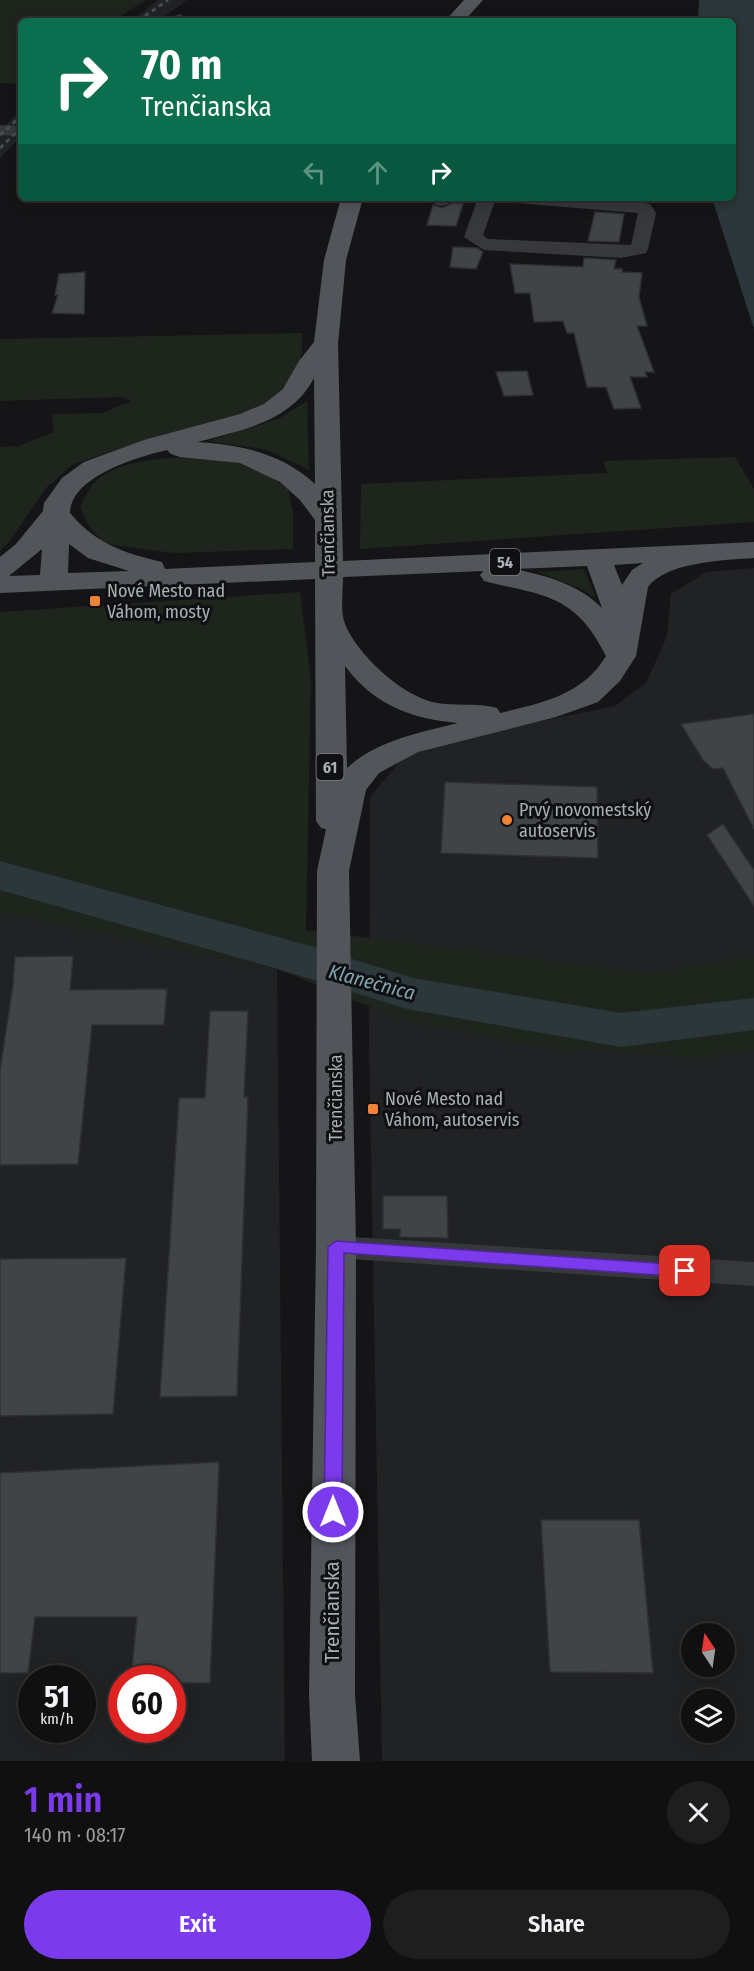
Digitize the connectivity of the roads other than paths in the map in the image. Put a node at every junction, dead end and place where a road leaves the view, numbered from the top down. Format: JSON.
{"nodes":[{"id":1,"x":474,"y":0,"type":"edge"},
{"id":2,"x":457,"y":18,"type":"edge"},
{"id":3,"x":0,"y":130,"type":"edge"},
{"id":4,"x":18,"y":131,"type":"edge"},
{"id":5,"x":351,"y":201,"type":"edge"},
{"id":6,"x":486,"y":201,"type":"edge"},
{"id":7,"x":574,"y":201,"type":"edge"},
{"id":8,"x":326,"y":344,"type":"junction"},
{"id":9,"x":148,"y":449,"type":"junction"},
{"id":10,"x":56,"y":513,"type":"junction"},
{"id":11,"x":328,"y":520,"type":"junction"},
{"id":12,"x":754,"y":550,"type":"edge"},
{"id":13,"x":720,"y":552,"type":"junction"},
{"id":14,"x":597,"y":557,"type":"junction"},
{"id":15,"x":414,"y":567,"type":"junction"},
{"id":16,"x":0,"y":570,"type":"edge"},
{"id":17,"x":192,"y":577,"type":"junction"},
{"id":18,"x":54,"y":583,"type":"junction"},
{"id":19,"x":0,"y":585,"type":"edge"},
{"id":20,"x":330,"y":623,"type":"junction"},
{"id":21,"x":623,"y":643,"type":"junction"},
{"id":22,"x":545,"y":711,"type":"junction"},
{"id":23,"x":333,"y":871,"type":"junction"},
{"id":24,"x":336,"y":1247,"type":"junction"},
{"id":25,"x":754,"y":1274,"type":"edge"},
{"id":26,"x":336,"y":1761,"type":"edge"}],
"edges":[{"from":1,"to":2,"type":"main road"},
{"from":3,"to":4,"type":"street"},
{"from":5,"to":8,"type":"main road","name":"Trenčianska","number":"61"},
{"from":6,"to":7,"type":"street"},
{"from":8,"to":9,"type":"main road"},
{"from":8,"to":11,"type":"main road","name":"Trenčianska","number":"61"},
{"from":9,"to":10,"type":"main road"},
{"from":9,"to":11,"type":"main road"},
{"from":10,"to":16,"type":"main road"},
{"from":10,"to":17,"type":"main road"},
{"from":10,"to":18,"type":"main road"},
{"from":11,"to":20,"type":"main road","name":"Trenčianska","number":"61"},
{"from":12,"to":13,"type":"main road"},
{"from":13,"to":14,"type":"main road"},
{"from":13,"to":21,"type":"main road"},
{"from":14,"to":15,"type":"main road","number":"54"},
{"from":14,"to":21,"type":"main road"},
{"from":15,"to":17,"type":"main road","number":"54"},
{"from":15,"to":21,"type":"main road"},
{"from":17,"to":18,"type":"main road","number":"54"},
{"from":18,"to":19,"type":"main road","number":"54"},
{"from":20,"to":22,"type":"main road"},
{"from":20,"to":23,"type":"main road","name":"Trenčianska","number":"61"},
{"from":21,"to":22,"type":"main road"},
{"from":22,"to":23,"type":"main road"},
{"from":23,"to":24,"type":"main road","name":"Trenčianska","number":"61"},
{"from":24,"to":25,"type":"street"},
{"from":24,"to":26,"type":"main road","name":"Trenčianska","number":"61"}]}
